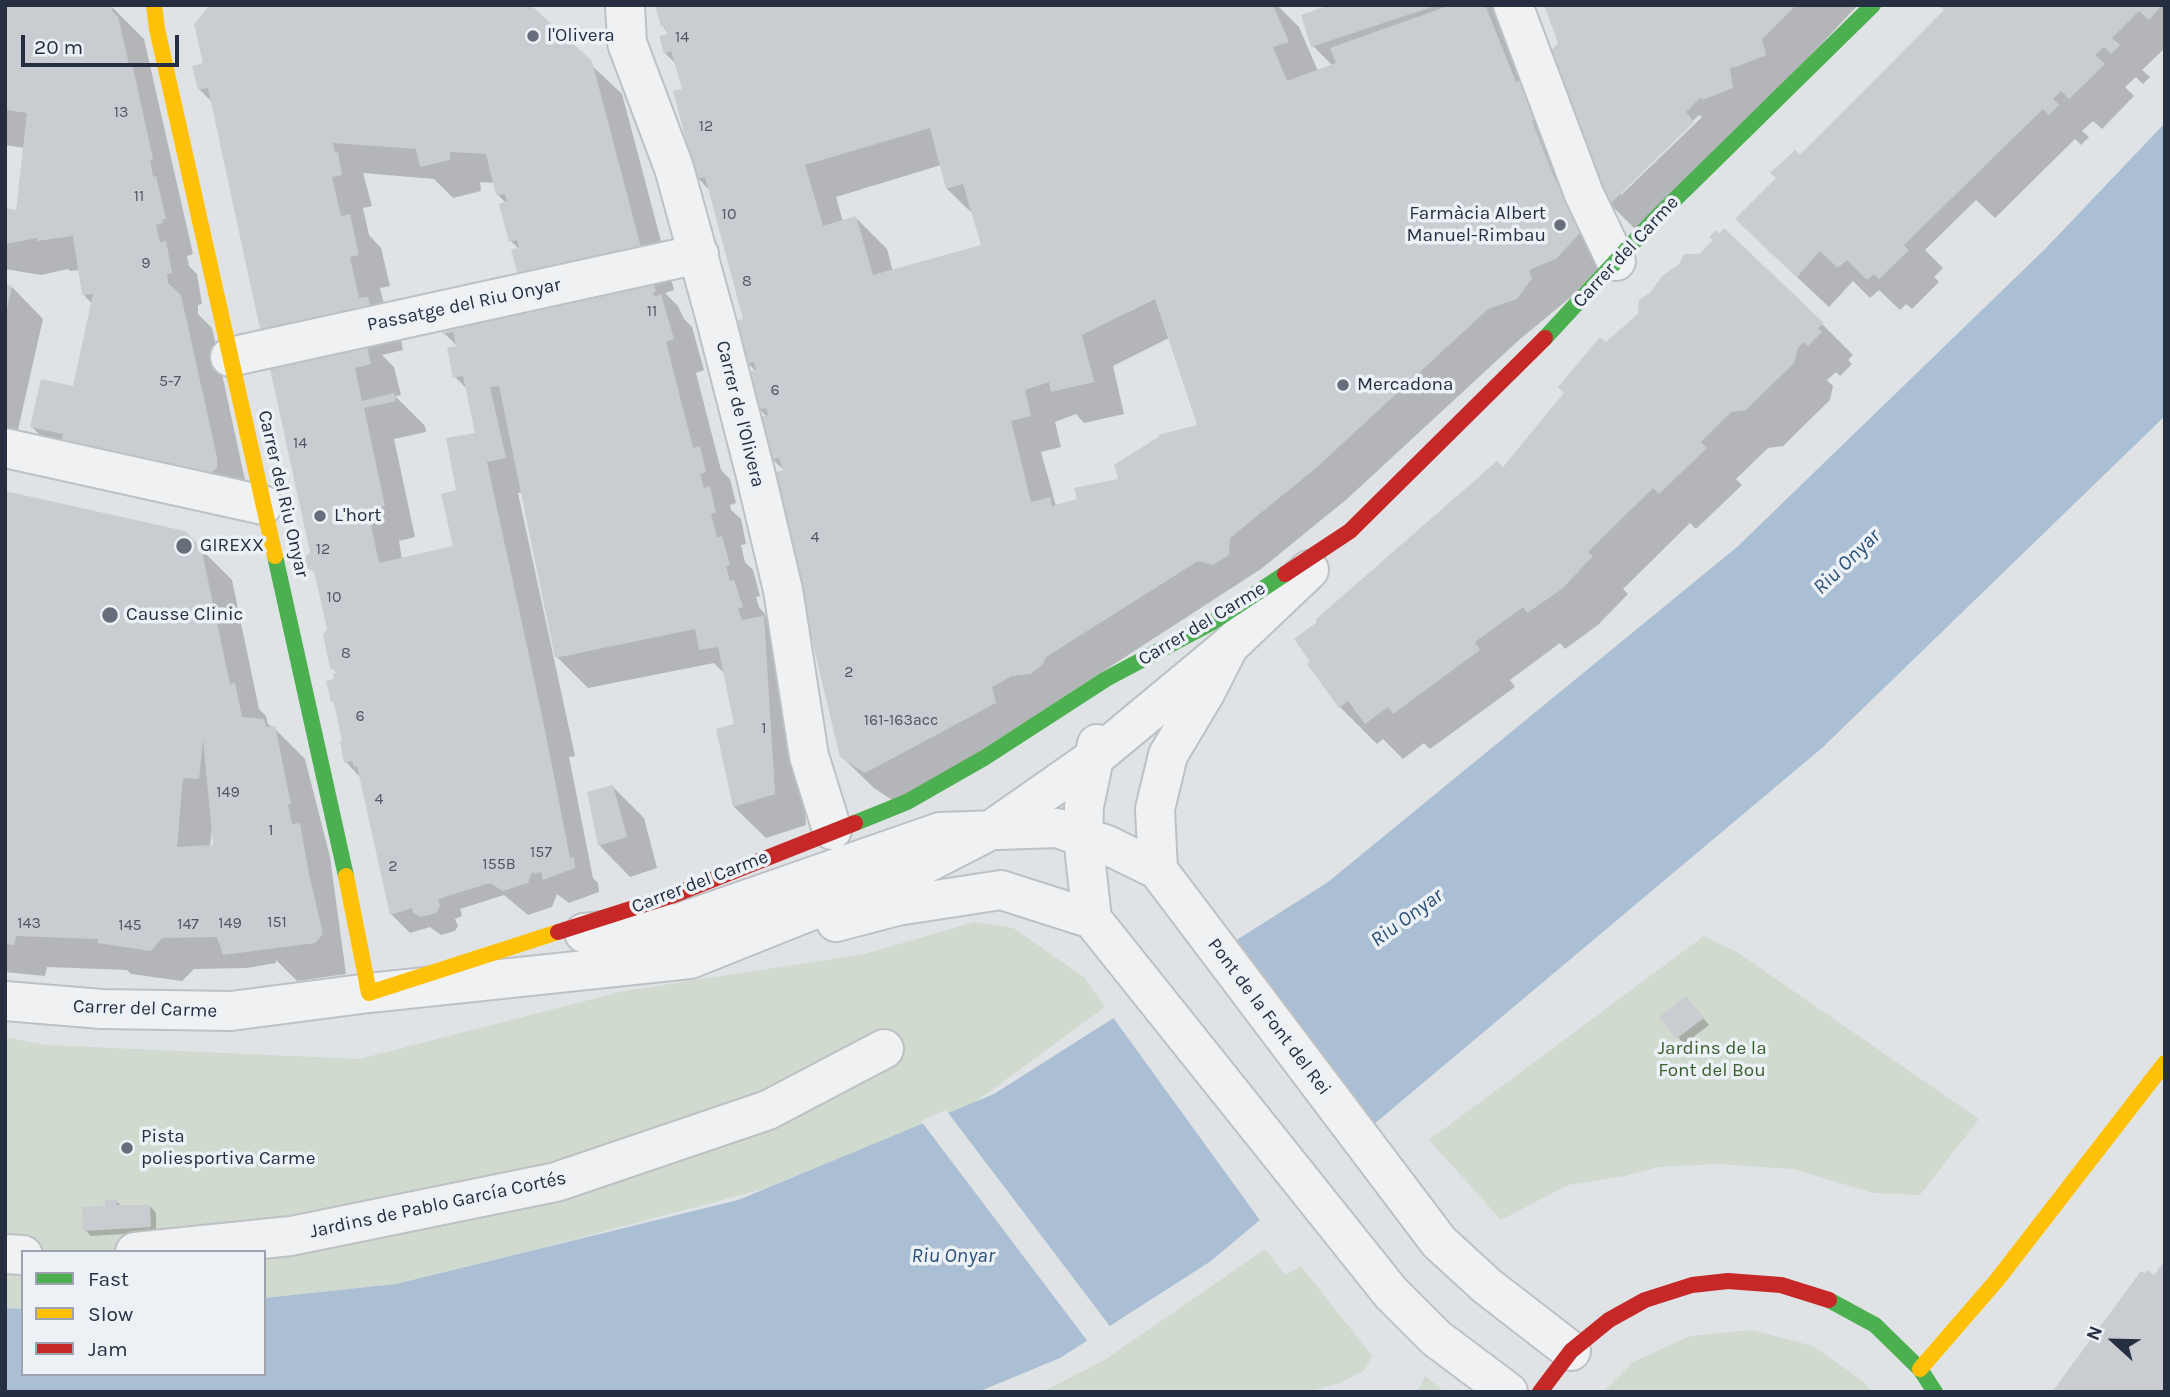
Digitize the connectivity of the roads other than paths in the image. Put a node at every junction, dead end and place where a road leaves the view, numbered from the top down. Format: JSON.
{"nodes":[{"id":1,"x":154,"y":5,"type":"edge"},
{"id":2,"x":625,"y":5,"type":"edge"},
{"id":3,"x":1513,"y":5,"type":"edge"},
{"id":4,"x":1874,"y":5,"type":"edge"},
{"id":5,"x":699,"y":254,"type":"junction"},
{"id":6,"x":1616,"y":261,"type":"junction"},
{"id":7,"x":230,"y":357,"type":"junction"},
{"id":8,"x":5,"y":447,"type":"edge"},
{"id":9,"x":264,"y":505,"type":"junction"},
{"id":10,"x":1350,"y":531,"type":"joint"},
{"id":11,"x":1220,"y":634,"type":"junction"},
{"id":12,"x":1094,"y":758,"type":"junction"},
{"id":13,"x":832,"y":830,"type":"junction"},
{"id":14,"x":991,"y":830,"type":"junction"},
{"id":15,"x":1083,"y":836,"type":"junction"},
{"id":16,"x":1158,"y":870,"type":"junction"},
{"id":17,"x":1092,"y":919,"type":"junction"},
{"id":18,"x":536,"y":939,"type":"junction"},
{"id":19,"x":690,"y":959,"type":"junction"},
{"id":20,"x":369,"y":993,"type":"junction"},
{"id":21,"x":5,"y":1001,"type":"edge"},
{"id":22,"x":884,"y":1049,"type":"dead end"},
{"id":23,"x":2165,"y":1063,"type":"edge"},
{"id":24,"x":154,"y":1250,"type":"edge"},
{"id":25,"x":1572,"y":1351,"type":"junction"},
{"id":26,"x":1920,"y":1369,"type":"junction"},
{"id":27,"x":1508,"y":1392,"type":"edge"},
{"id":28,"x":1540,"y":1392,"type":"edge"},
{"id":29,"x":1935,"y":1392,"type":"edge"}],
"edges":[{"from":1,"to":7,"type":"street","name":"Carrer del Riu Onyar"},
{"from":2,"to":5,"type":"street","name":"Carrer de l'Olivera"},
{"from":3,"to":6,"type":"street"},
{"from":4,"to":6,"type":"street","name":"Carrer del Carme"},
{"from":5,"to":7,"type":"street","name":"Passatge del Riu Onyar"},
{"from":5,"to":13,"type":"street","name":"Carrer de l'Olivera"},
{"from":6,"to":10,"type":"street","name":"Carrer del Carme"},
{"from":7,"to":9,"type":"street","name":"Carrer del Riu Onyar"},
{"from":8,"to":9,"type":"street"},
{"from":9,"to":20,"type":"street","name":"Carrer del Riu Onyar"},
{"from":10,"to":11,"type":"street"},
{"from":11,"to":12,"type":"street"},
{"from":11,"to":13,"type":"street","name":"Carrer del Carme"},
{"from":11,"to":16,"type":"street"},
{"from":12,"to":14,"type":"street","name":"Carrer del Carme"},
{"from":12,"to":15,"type":"street"},
{"from":13,"to":18,"type":"street","name":"Carrer del Carme"},
{"from":14,"to":15,"type":"street"},
{"from":14,"to":18,"type":"street"},
{"from":14,"to":19,"type":"street","name":"Carrer del Carme"},
{"from":15,"to":16,"type":"street"},
{"from":15,"to":17,"type":"street"},
{"from":16,"to":25,"type":"street","name":"Pont de la Font del Rei"},
{"from":17,"to":19,"type":"street"},
{"from":17,"to":27,"type":"street"},
{"from":18,"to":20,"type":"street","name":"Carrer del Carme"},
{"from":19,"to":20,"type":"street","name":"Carrer del Carme"},
{"from":20,"to":21,"type":"street","name":"Carrer del Carme"},
{"from":22,"to":24,"type":"street","name":"Jardins de Pablo García Cortés"},
{"from":23,"to":26,"type":"street"},
{"from":25,"to":26,"type":"street"},
{"from":25,"to":28,"type":"street"},
{"from":26,"to":29,"type":"street"}]}
